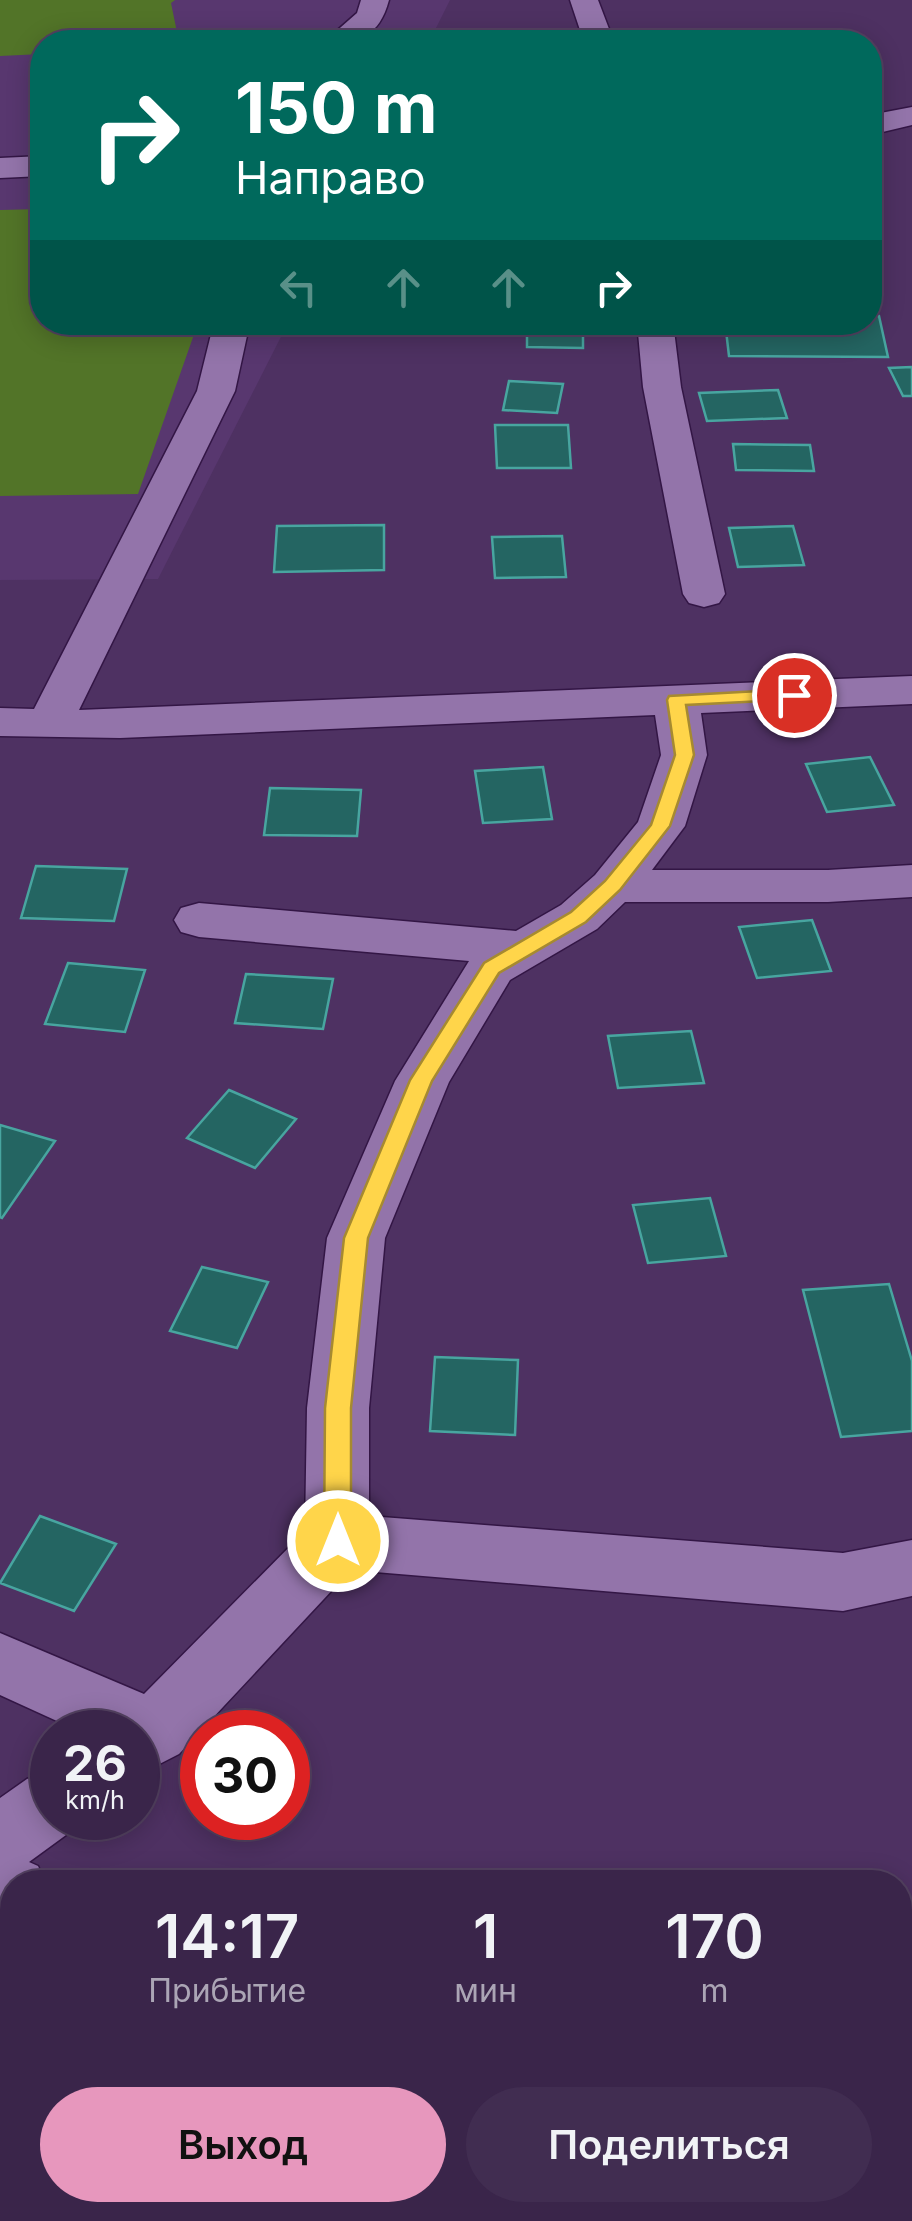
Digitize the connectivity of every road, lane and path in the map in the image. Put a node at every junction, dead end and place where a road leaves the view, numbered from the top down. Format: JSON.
{"nodes":[{"id":1,"x":375,"y":0,"type":"edge"},
{"id":2,"x":584,"y":0,"type":"edge"},
{"id":3,"x":354,"y":30,"type":"edge"},
{"id":4,"x":595,"y":30,"type":"edge"},
{"id":5,"x":912,"y":116,"type":"edge"},
{"id":6,"x":882,"y":122,"type":"edge"},
{"id":7,"x":30,"y":167,"type":"edge"},
{"id":8,"x":0,"y":168,"type":"edge"},
{"id":9,"x":229,"y":335,"type":"edge"},
{"id":10,"x":656,"y":335,"type":"edge"},
{"id":11,"x":704,"y":594,"type":"dead end"},
{"id":12,"x":912,"y":690,"type":"edge"},
{"id":13,"x":676,"y":700,"type":"junction"},
{"id":14,"x":0,"y":722,"type":"edge"},
{"id":15,"x":50,"y":723,"type":"junction"},
{"id":16,"x":912,"y":881,"type":"edge"},
{"id":17,"x":613,"y":886,"type":"junction"},
{"id":18,"x":199,"y":920,"type":"dead end"},
{"id":19,"x":524,"y":949,"type":"junction"},
{"id":20,"x":338,"y":1541,"type":"junction"},
{"id":21,"x":912,"y":1568,"type":"edge"},
{"id":22,"x":0,"y":1662,"type":"edge"},
{"id":23,"x":93,"y":1710,"type":"edge"},
{"id":24,"x":160,"y":1723,"type":"edge"},
{"id":25,"x":30,"y":1819,"type":"edge"},
{"id":26,"x":0,"y":1840,"type":"edge"}],
"edges":[{"from":1,"to":3,"type":"street"},
{"from":2,"to":4,"type":"street"},
{"from":5,"to":6,"type":"street"},
{"from":7,"to":8,"type":"street"},
{"from":9,"to":15,"type":"street"},
{"from":10,"to":11,"type":"street"},
{"from":12,"to":13,"type":"street"},
{"from":13,"to":15,"type":"street"},
{"from":13,"to":17,"type":"street"},
{"from":14,"to":15,"type":"street"},
{"from":16,"to":17,"type":"street"},
{"from":17,"to":19,"type":"street"},
{"from":18,"to":19,"type":"street"},
{"from":19,"to":20,"type":"street"},
{"from":20,"to":21,"type":"street"},
{"from":20,"to":24,"type":"street"},
{"from":22,"to":23,"type":"street"},
{"from":25,"to":26,"type":"street"}]}
